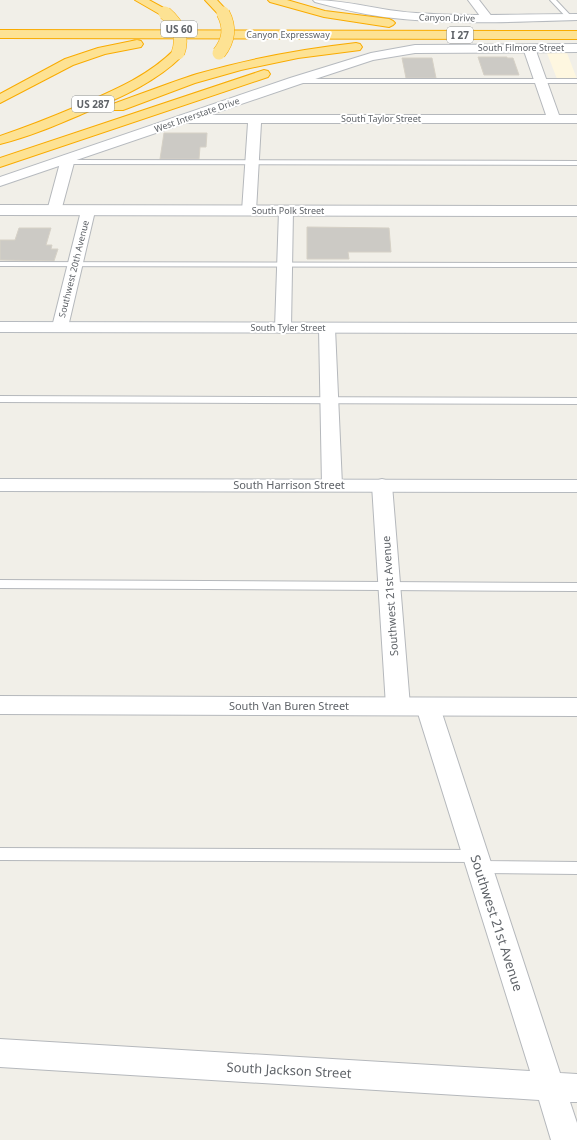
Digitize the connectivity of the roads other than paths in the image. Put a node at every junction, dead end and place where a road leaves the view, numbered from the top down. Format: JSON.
{"nodes":[{"id":1,"x":141,"y":0,"type":"edge"},
{"id":2,"x":211,"y":0,"type":"edge"},
{"id":3,"x":274,"y":0,"type":"edge"},
{"id":4,"x":319,"y":0,"type":"edge"},
{"id":5,"x":473,"y":0,"type":"edge"},
{"id":6,"x":553,"y":0,"type":"edge"},
{"id":7,"x":573,"y":17,"type":"edge"},
{"id":8,"x":487,"y":18,"type":"junction"},
{"id":9,"x":0,"y":28,"type":"edge"},
{"id":10,"x":512,"y":29,"type":"junction"},
{"id":11,"x":577,"y":29,"type":"edge"},
{"id":12,"x":0,"y":34,"type":"edge"},
{"id":13,"x":253,"y":35,"type":"junction"},
{"id":14,"x":577,"y":36,"type":"edge"},
{"id":15,"x":577,"y":42,"type":"edge"},
{"id":16,"x":440,"y":48,"type":"junction"},
{"id":17,"x":530,"y":48,"type":"junction"},
{"id":18,"x":577,"y":48,"type":"edge"},
{"id":19,"x":295,"y":81,"type":"junction"},
{"id":20,"x":541,"y":81,"type":"junction"},
{"id":21,"x":577,"y":81,"type":"edge"},
{"id":22,"x":0,"y":100,"type":"edge"},
{"id":23,"x":118,"y":107,"type":"junction"},
{"id":24,"x":223,"y":112,"type":"junction"},
{"id":25,"x":255,"y":119,"type":"junction"},
{"id":26,"x":554,"y":119,"type":"junction"},
{"id":27,"x":577,"y":120,"type":"edge"},
{"id":28,"x":0,"y":140,"type":"edge"},
{"id":29,"x":0,"y":159,"type":"edge"},
{"id":30,"x":68,"y":160,"type":"junction"},
{"id":31,"x":252,"y":162,"type":"junction"},
{"id":32,"x":577,"y":162,"type":"edge"},
{"id":33,"x":0,"y":164,"type":"edge"},
{"id":34,"x":0,"y":182,"type":"edge"},
{"id":35,"x":0,"y":210,"type":"edge"},
{"id":36,"x":54,"y":211,"type":"junction"},
{"id":37,"x":88,"y":211,"type":"junction"},
{"id":38,"x":249,"y":211,"type":"junction"},
{"id":39,"x":286,"y":211,"type":"junction"},
{"id":40,"x":577,"y":211,"type":"edge"},
{"id":41,"x":0,"y":264,"type":"edge"},
{"id":42,"x":75,"y":264,"type":"junction"},
{"id":43,"x":284,"y":265,"type":"junction"},
{"id":44,"x":577,"y":265,"type":"edge"},
{"id":45,"x":0,"y":327,"type":"edge"},
{"id":46,"x":60,"y":327,"type":"junction"},
{"id":47,"x":283,"y":328,"type":"junction"},
{"id":48,"x":327,"y":328,"type":"junction"},
{"id":49,"x":577,"y":328,"type":"edge"},
{"id":50,"x":0,"y":399,"type":"edge"},
{"id":51,"x":329,"y":400,"type":"junction"},
{"id":52,"x":577,"y":401,"type":"edge"},
{"id":53,"x":0,"y":485,"type":"edge"},
{"id":54,"x":332,"y":485,"type":"junction"},
{"id":55,"x":382,"y":486,"type":"junction"},
{"id":56,"x":577,"y":486,"type":"edge"},
{"id":57,"x":0,"y":584,"type":"edge"},
{"id":58,"x":390,"y":586,"type":"junction"},
{"id":59,"x":577,"y":587,"type":"edge"},
{"id":60,"x":0,"y":705,"type":"edge"},
{"id":61,"x":398,"y":706,"type":"junction"},
{"id":62,"x":428,"y":707,"type":"junction"},
{"id":63,"x":577,"y":707,"type":"edge"},
{"id":64,"x":0,"y":854,"type":"edge"},
{"id":65,"x":477,"y":862,"type":"junction"},
{"id":66,"x":577,"y":868,"type":"edge"},
{"id":67,"x":0,"y":1053,"type":"edge"},
{"id":68,"x":563,"y":1087,"type":"edge"},
{"id":69,"x":567,"y":1140,"type":"edge"}],
"edges":[{"from":1,"to":28,"type":"highway","number":"US 287","bridge":true},
{"from":2,"to":23,"type":"highway","bridge":true},
{"from":3,"to":10,"type":"highway"},
{"from":4,"to":8,"type":"main road","name":"Canyon Drive"},
{"from":5,"to":8,"type":"street"},
{"from":6,"to":7,"type":"lane"},
{"from":7,"to":8,"type":"main road","name":"Canyon Drive"},
{"from":9,"to":10,"type":"highway","name":"Canyon Expressway","number":"US 60"},
{"from":10,"to":11,"type":"highway","name":"Canyon Expressway"},
{"from":12,"to":13,"type":"highway","name":"Canyon Expressway","number":"US 60"},
{"from":13,"to":14,"type":"highway","name":"Canyon Expressway","number":"I 27"},
{"from":13,"to":22,"type":"highway"},
{"from":15,"to":23,"type":"highway"},
{"from":16,"to":17,"type":"main road","name":"South Filmore Street"},
{"from":16,"to":19,"type":"main road","name":"West Interstate Drive"},
{"from":16,"to":33,"type":"highway"},
{"from":17,"to":18,"type":"main road","name":"South Filmore Street"},
{"from":17,"to":20,"type":"street"},
{"from":19,"to":20,"type":"lane"},
{"from":19,"to":24,"type":"main road","name":"West Interstate Drive"},
{"from":20,"to":21,"type":"lane"},
{"from":20,"to":26,"type":"street"},
{"from":23,"to":29,"type":"highway"},
{"from":24,"to":25,"type":"street","name":"South Taylor Street"},
{"from":24,"to":30,"type":"main road","name":"West Interstate Drive"},
{"from":25,"to":26,"type":"street","name":"South Taylor Street"},
{"from":25,"to":31,"type":"street"},
{"from":26,"to":27,"type":"street","name":"South Taylor Street"},
{"from":30,"to":31,"type":"lane"},
{"from":30,"to":34,"type":"main road","name":"West Interstate Drive"},
{"from":30,"to":36,"type":"street"},
{"from":31,"to":32,"type":"lane"},
{"from":31,"to":38,"type":"street"},
{"from":35,"to":36,"type":"main road","name":"South Polk Street"},
{"from":36,"to":37,"type":"main road","name":"South Polk Street"},
{"from":37,"to":38,"type":"main road","name":"South Polk Street"},
{"from":37,"to":42,"type":"street","name":"Southwest 20th Avenue"},
{"from":38,"to":39,"type":"main road","name":"South Polk Street"},
{"from":39,"to":40,"type":"main road","name":"South Polk Street"},
{"from":39,"to":43,"type":"street"},
{"from":41,"to":42,"type":"lane"},
{"from":42,"to":43,"type":"lane"},
{"from":42,"to":46,"type":"street","name":"Southwest 20th Avenue"},
{"from":43,"to":44,"type":"lane"},
{"from":43,"to":47,"type":"street"},
{"from":45,"to":46,"type":"main road","name":"South Tyler Street"},
{"from":46,"to":47,"type":"main road","name":"South Tyler Street"},
{"from":47,"to":48,"type":"main road","name":"South Tyler Street"},
{"from":48,"to":49,"type":"main road","name":"South Tyler Street"},
{"from":48,"to":51,"type":"street"},
{"from":50,"to":51,"type":"lane"},
{"from":51,"to":52,"type":"lane"},
{"from":51,"to":54,"type":"street"},
{"from":53,"to":54,"type":"main road","name":"South Harrison Street"},
{"from":54,"to":55,"type":"main road","name":"South Harrison Street"},
{"from":55,"to":56,"type":"main road","name":"South Harrison Street"},
{"from":55,"to":58,"type":"street","name":"Southwest 21st Avenue"},
{"from":57,"to":58,"type":"lane"},
{"from":58,"to":59,"type":"lane"},
{"from":58,"to":61,"type":"street","name":"Southwest 21st Avenue"},
{"from":60,"to":61,"type":"main road","name":"South Van Buren Street"},
{"from":61,"to":62,"type":"main road","name":"South Van Buren Street"},
{"from":62,"to":63,"type":"main road","name":"South Van Buren Street"},
{"from":62,"to":65,"type":"street","name":"Southwest 21st Avenue"},
{"from":64,"to":65,"type":"lane"},
{"from":65,"to":66,"type":"lane"},
{"from":65,"to":68,"type":"street","name":"Southwest 21st Avenue"},
{"from":67,"to":68,"type":"street","name":"South Jackson Street"},
{"from":68,"to":69,"type":"street","name":"Southwest 21st Avenue"}]}
